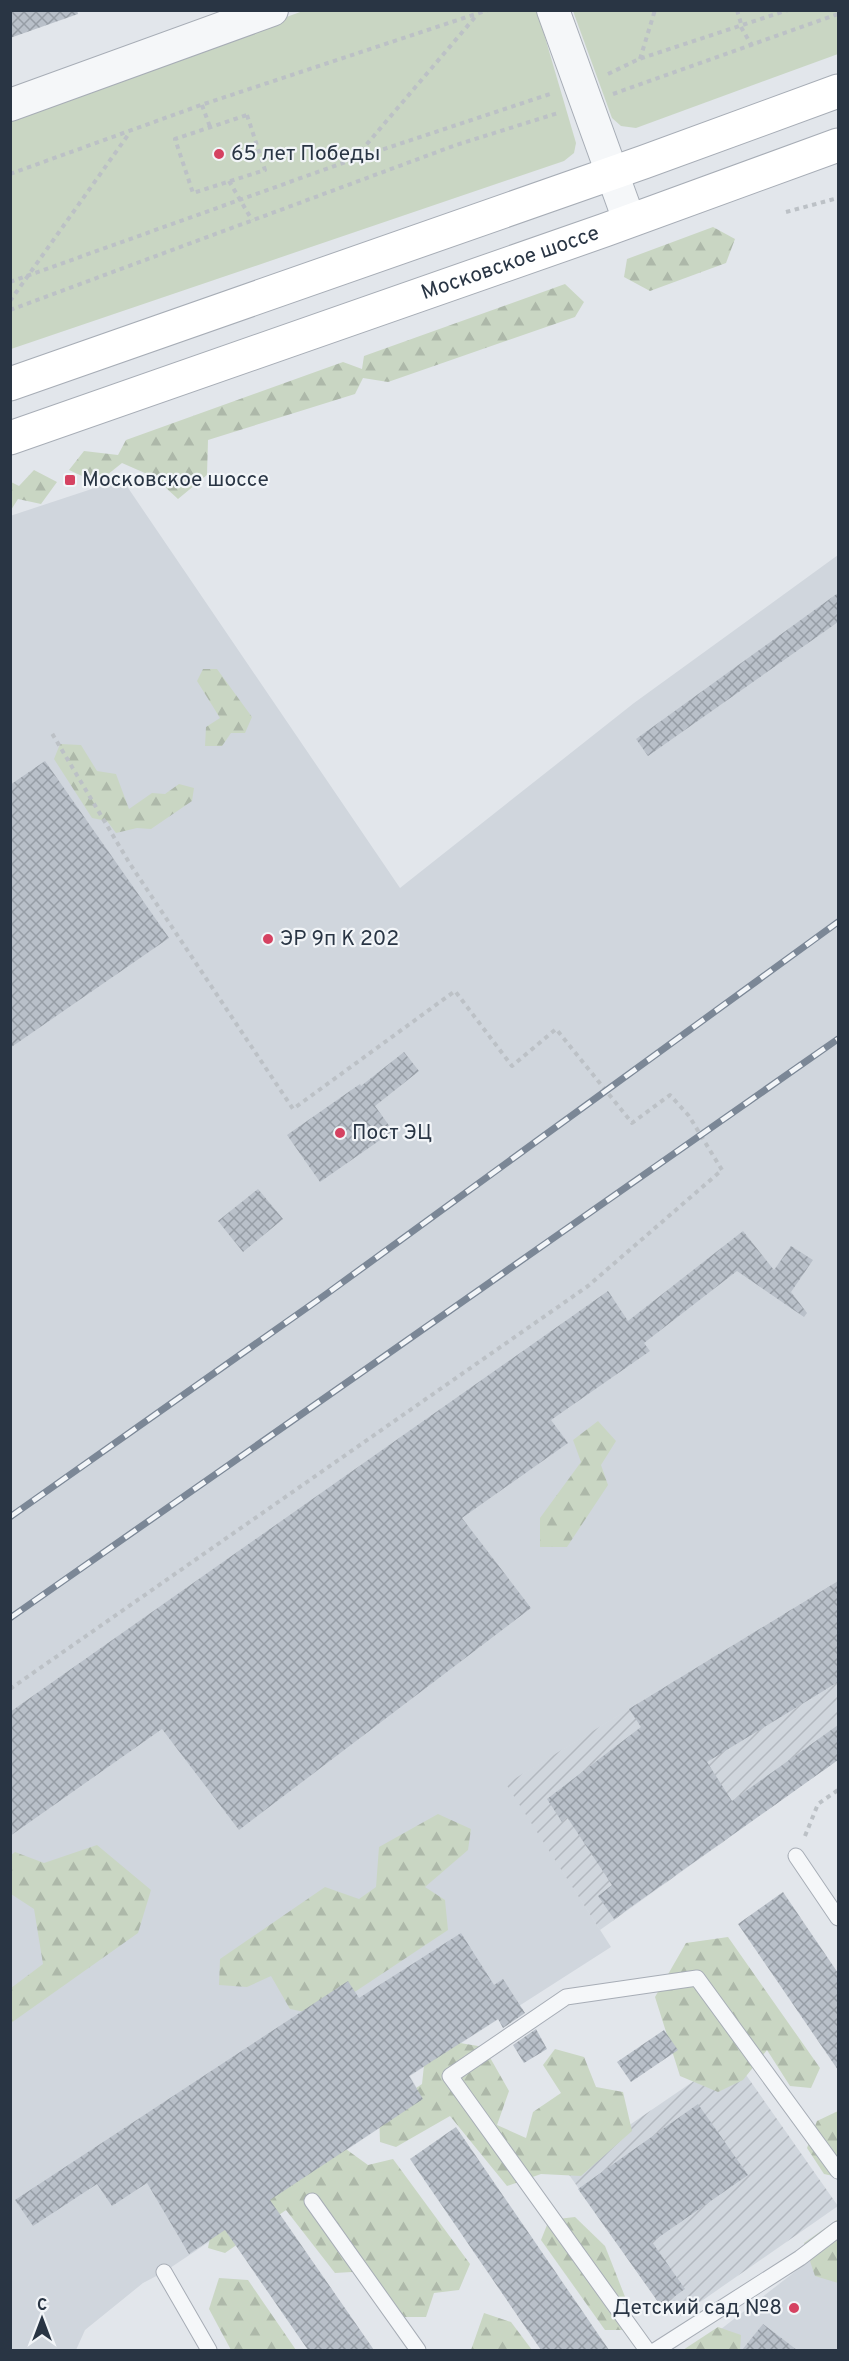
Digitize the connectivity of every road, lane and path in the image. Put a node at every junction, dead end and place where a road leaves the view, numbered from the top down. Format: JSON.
{"nodes":[{"id":1,"x":272,"y":10,"type":"edge"},
{"id":2,"x":488,"y":10,"type":"edge"},
{"id":3,"x":553,"y":10,"type":"edge"},
{"id":4,"x":655,"y":10,"type":"edge"},
{"id":5,"x":737,"y":10,"type":"edge"},
{"id":6,"x":788,"y":10,"type":"edge"},
{"id":7,"x":477,"y":14,"type":"junction"},
{"id":8,"x":838,"y":14,"type":"edge"},
{"id":9,"x":742,"y":27,"type":"junction"},
{"id":10,"x":752,"y":46,"type":"junction"},
{"id":11,"x":639,"y":59,"type":"junction"},
{"id":12,"x":605,"y":64,"type":"dead end"},
{"id":13,"x":608,"y":75,"type":"junction"},
{"id":14,"x":838,"y":91,"type":"edge"},
{"id":15,"x":582,"y":94,"type":"junction"},
{"id":16,"x":10,"y":105,"type":"edge"},
{"id":17,"x":201,"y":105,"type":"junction"},
{"id":18,"x":210,"y":127,"type":"junction"},
{"id":19,"x":129,"y":134,"type":"junction"},
{"id":20,"x":838,"y":145,"type":"edge"},
{"id":21,"x":354,"y":159,"type":"junction"},
{"id":22,"x":611,"y":173,"type":"junction"},
{"id":23,"x":10,"y":174,"type":"edge"},
{"id":24,"x":229,"y":181,"type":"junction"},
{"id":25,"x":838,"y":198,"type":"edge"},
{"id":26,"x":240,"y":201,"type":"junction"},
{"id":27,"x":786,"y":212,"type":"dead end"},
{"id":28,"x":252,"y":219,"type":"junction"},
{"id":29,"x":629,"y":220,"type":"junction"},
{"id":30,"x":27,"y":275,"type":"junction"},
{"id":31,"x":10,"y":282,"type":"edge"},
{"id":32,"x":10,"y":301,"type":"edge"},
{"id":33,"x":10,"y":310,"type":"edge"},
{"id":34,"x":10,"y":384,"type":"edge"},
{"id":35,"x":10,"y":438,"type":"edge"},
{"id":36,"x":50,"y":730,"type":"dead end"},
{"id":37,"x":10,"y":1689,"type":"edge"},
{"id":38,"x":838,"y":1790,"type":"edge"},
{"id":39,"x":796,"y":1856,"type":"joint"},
{"id":40,"x":838,"y":1918,"type":"edge"},
{"id":41,"x":838,"y":2171,"type":"edge"},
{"id":42,"x":312,"y":2201,"type":"dead end"},
{"id":43,"x":838,"y":2229,"type":"edge"},
{"id":44,"x":164,"y":2272,"type":"dead end"},
{"id":45,"x":209,"y":2350,"type":"edge"},
{"id":46,"x":418,"y":2350,"type":"edge"},
{"id":47,"x":647,"y":2350,"type":"edge"},
{"id":48,"x":656,"y":2350,"type":"edge"}],
"edges":[{"from":1,"to":16,"type":"street"},
{"from":2,"to":7,"type":"path"},
{"from":3,"to":15,"type":"street"},
{"from":4,"to":11,"type":"path"},
{"from":5,"to":9,"type":"path"},
{"from":6,"to":9,"type":"path"},
{"from":7,"to":17,"type":"path"},
{"from":7,"to":21,"type":"path"},
{"from":8,"to":10,"type":"path"},
{"from":9,"to":10,"type":"path"},
{"from":9,"to":11,"type":"path"},
{"from":10,"to":15,"type":"path"},
{"from":11,"to":13,"type":"path"},
{"from":12,"to":13,"type":"path"},
{"from":13,"to":15,"type":"path"},
{"from":14,"to":22,"type":"main road"},
{"from":15,"to":21,"type":"path"},
{"from":15,"to":22,"type":"street"},
{"from":15,"to":28,"type":"path"},
{"from":17,"to":18,"type":"path"},
{"from":17,"to":19,"type":"path"},
{"from":18,"to":24,"type":"path"},
{"from":18,"to":24,"type":"path"},
{"from":19,"to":23,"type":"path"},
{"from":19,"to":30,"type":"path"},
{"from":20,"to":29,"type":"main road","name":"Московское шоссе"},
{"from":21,"to":26,"type":"path"},
{"from":22,"to":29,"type":"street"},
{"from":22,"to":34,"type":"main road"},
{"from":24,"to":26,"type":"path"},
{"from":25,"to":27,"type":"path"},
{"from":26,"to":28,"type":"path"},
{"from":26,"to":30,"type":"path"},
{"from":28,"to":33,"type":"path"},
{"from":29,"to":35,"type":"main road","name":"Московское шоссе"},
{"from":30,"to":31,"type":"path"},
{"from":30,"to":32,"type":"path"},
{"from":36,"to":37,"type":"path"},
{"from":38,"to":39,"type":"path"},
{"from":39,"to":40,"type":"lane"},
{"from":41,"to":47,"type":"lane"},
{"from":42,"to":46,"type":"lane"},
{"from":43,"to":48,"type":"lane"},
{"from":44,"to":45,"type":"lane"}]}
